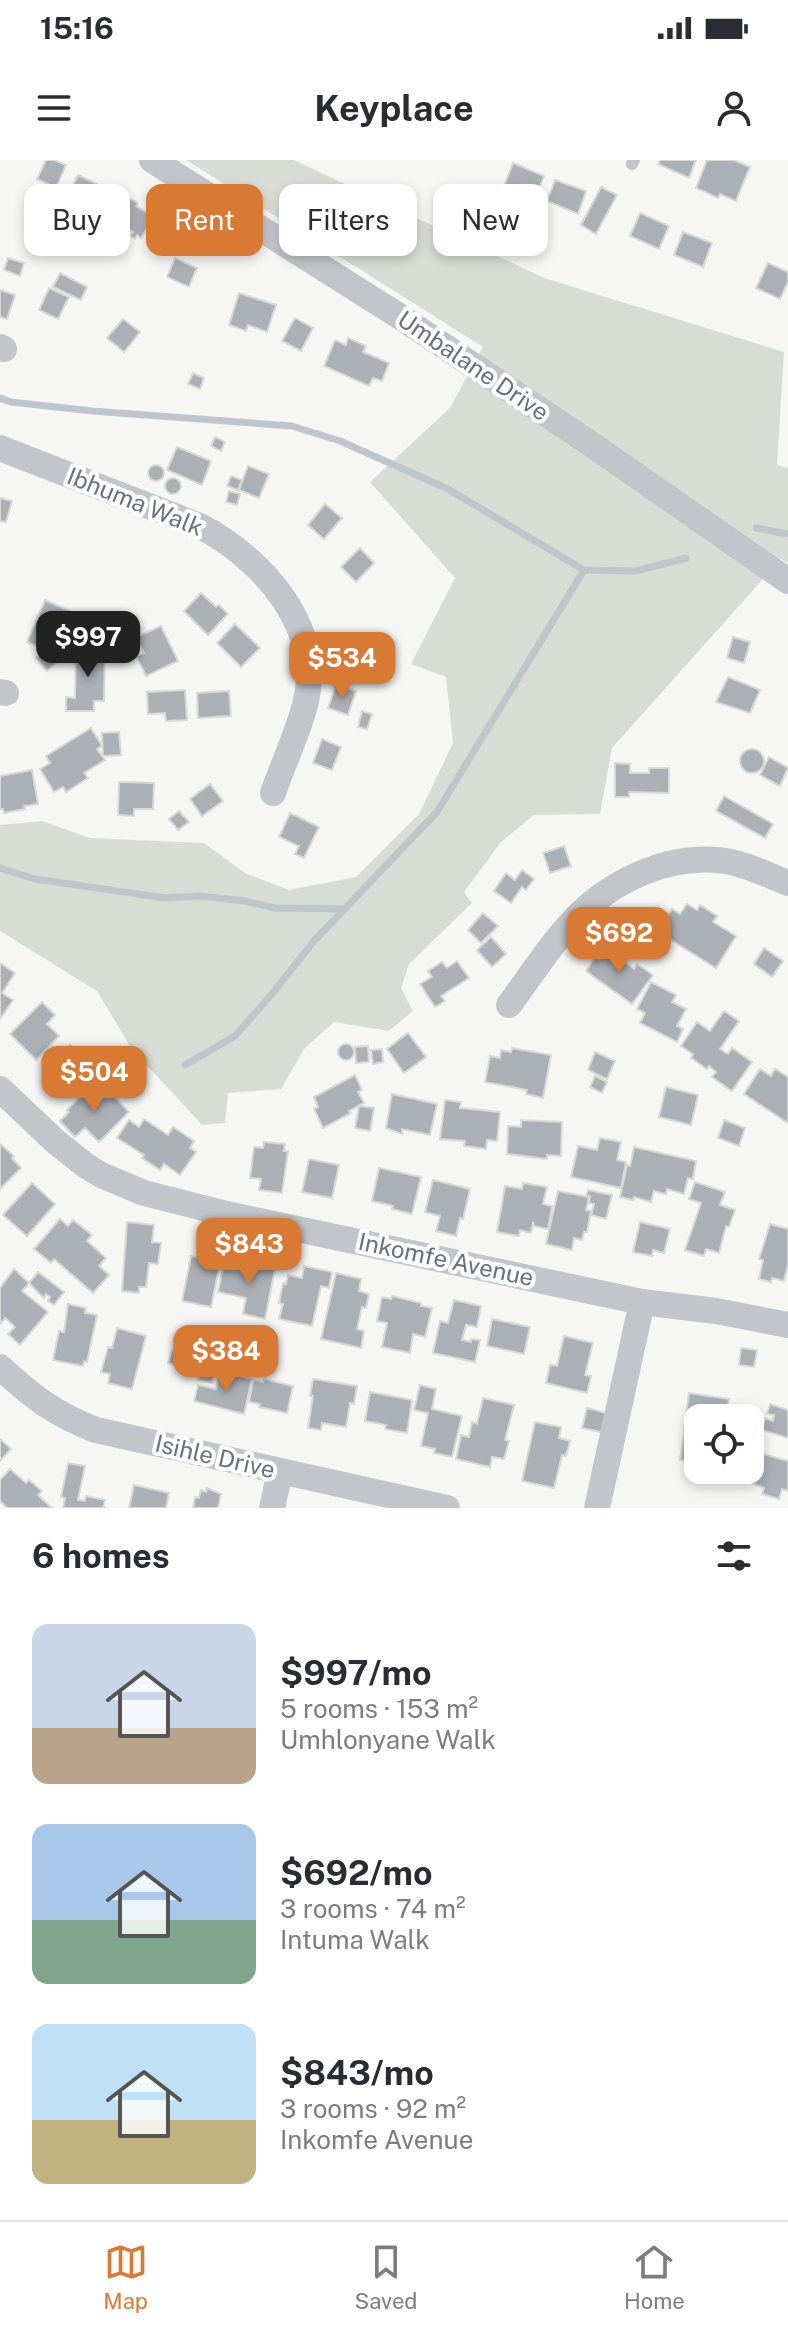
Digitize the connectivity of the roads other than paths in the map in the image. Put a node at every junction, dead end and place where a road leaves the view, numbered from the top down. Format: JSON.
{"nodes":[{"id":1,"x":152,"y":160,"type":"edge"},
{"id":2,"x":0,"y":448,"type":"edge"},
{"id":3,"x":788,"y":581,"type":"edge"},
{"id":4,"x":273,"y":793,"type":"dead end"},
{"id":5,"x":788,"y":883,"type":"edge"},
{"id":6,"x":509,"y":1005,"type":"dead end"},
{"id":7,"x":0,"y":1089,"type":"edge"},
{"id":8,"x":642,"y":1302,"type":"junction"},
{"id":9,"x":788,"y":1325,"type":"edge"},
{"id":10,"x":0,"y":1367,"type":"edge"},
{"id":11,"x":280,"y":1472,"type":"junction"},
{"id":12,"x":272,"y":1508,"type":"edge"},
{"id":13,"x":447,"y":1508,"type":"edge"},
{"id":14,"x":597,"y":1508,"type":"edge"}],
"edges":[{"from":1,"to":3,"type":"street","name":"Umbalane Drive"},
{"from":2,"to":4,"type":"street","name":"Ibhuma Walk"},
{"from":5,"to":6,"type":"street"},
{"from":7,"to":8,"type":"street","name":"Inkomfe Avenue"},
{"from":8,"to":9,"type":"street","name":"Inkomfe Avenue"},
{"from":8,"to":14,"type":"street"},
{"from":10,"to":11,"type":"street","name":"Isihle Drive"},
{"from":11,"to":12,"type":"street"},
{"from":11,"to":13,"type":"street","name":"Isihle Drive"}]}
